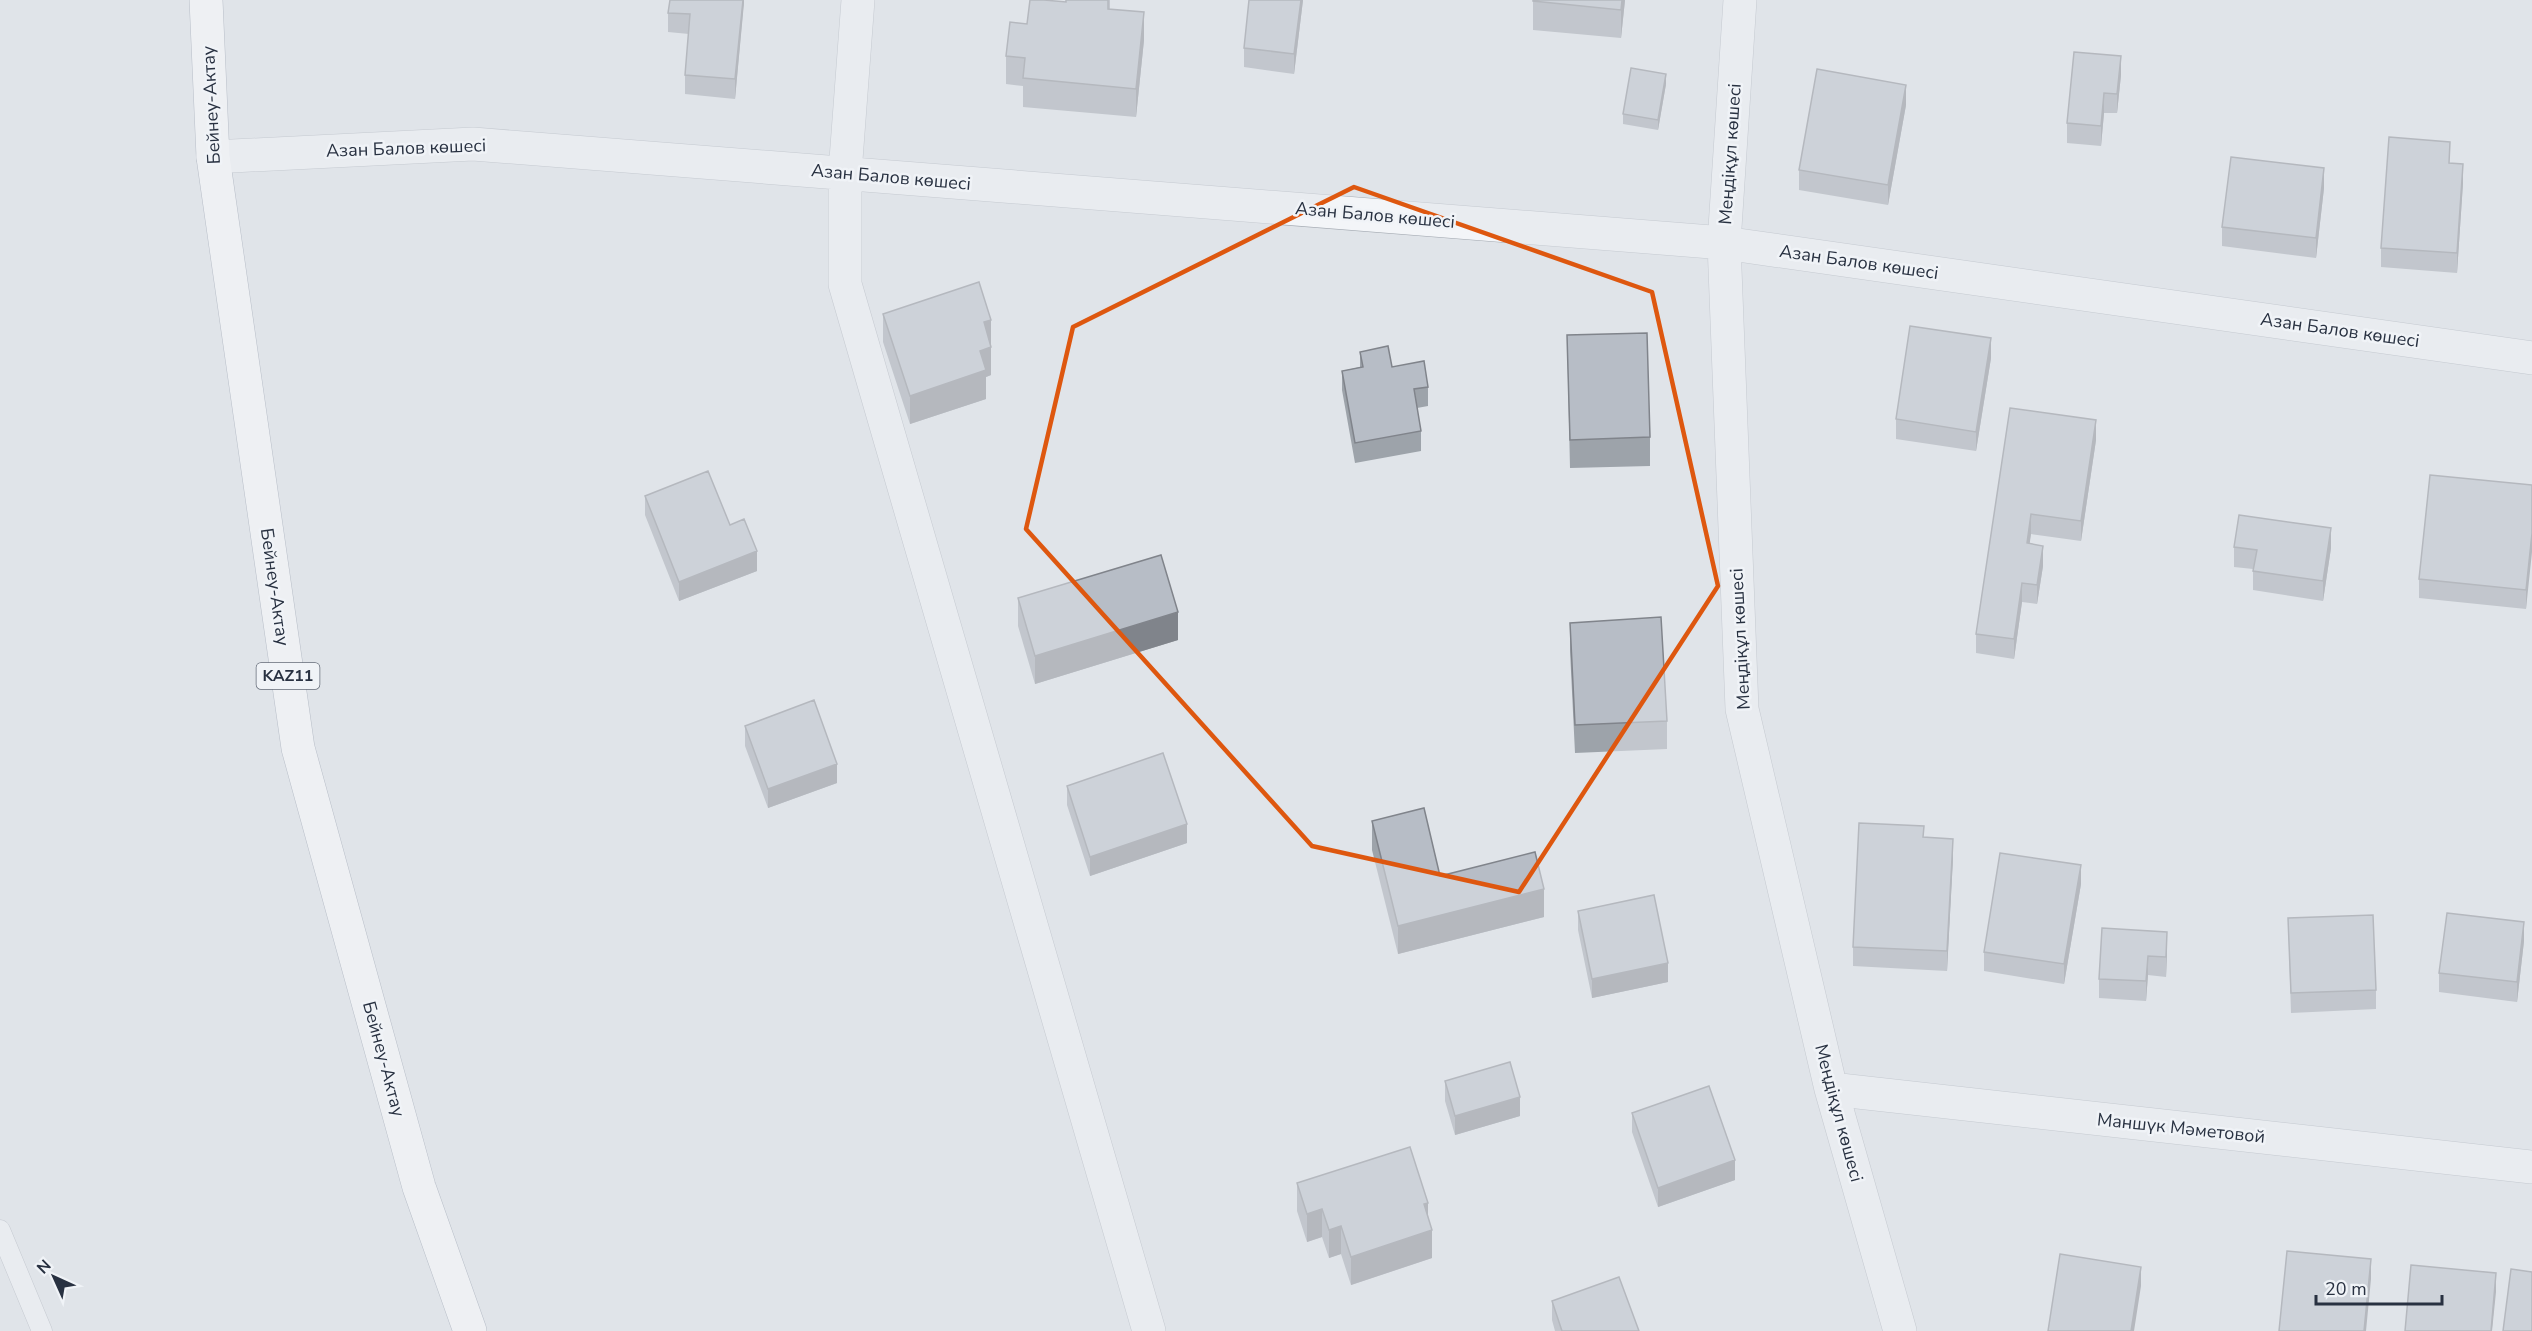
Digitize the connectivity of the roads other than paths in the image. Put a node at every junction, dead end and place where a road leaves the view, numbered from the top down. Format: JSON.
{"nodes":[{"id":1,"x":206,"y":0,"type":"edge"},
{"id":2,"x":858,"y":0,"type":"edge"},
{"id":3,"x":1740,"y":0,"type":"edge"},
{"id":4,"x":213,"y":157,"type":"junction"},
{"id":5,"x":845,"y":173,"type":"junction"},
{"id":6,"x":1724,"y":243,"type":"junction"},
{"id":7,"x":2532,"y":358,"type":"edge"},
{"id":8,"x":1831,"y":1089,"type":"junction"},
{"id":9,"x":2532,"y":1167,"type":"edge"},
{"id":10,"x":0,"y":1230,"type":"edge"},
{"id":11,"x":42,"y":1331,"type":"edge"},
{"id":12,"x":470,"y":1331,"type":"edge"},
{"id":13,"x":1149,"y":1331,"type":"edge"},
{"id":14,"x":1900,"y":1331,"type":"edge"}],
"edges":[{"from":1,"to":4,"type":"highway","name":"Бейнеу-Актау","number":"KAZ11"},
{"from":2,"to":5,"type":"street"},
{"from":3,"to":6,"type":"street","name":"Меңдіқұл көшесі"},
{"from":4,"to":5,"type":"street","name":"Азан Балов көшесі"},
{"from":4,"to":12,"type":"highway","name":"Бейнеу-Актау","number":"KAZ11"},
{"from":5,"to":6,"type":"street","name":"Азан Балов көшесі"},
{"from":5,"to":13,"type":"street"},
{"from":6,"to":7,"type":"street","name":"Азан Балов көшесі"},
{"from":6,"to":8,"type":"street","name":"Меңдіқұл көшесі"},
{"from":8,"to":9,"type":"street","name":"Маншүк Мәметовой"},
{"from":8,"to":14,"type":"street","name":"Меңдіқұл көшесі"},
{"from":10,"to":11,"type":"lane"}]}
